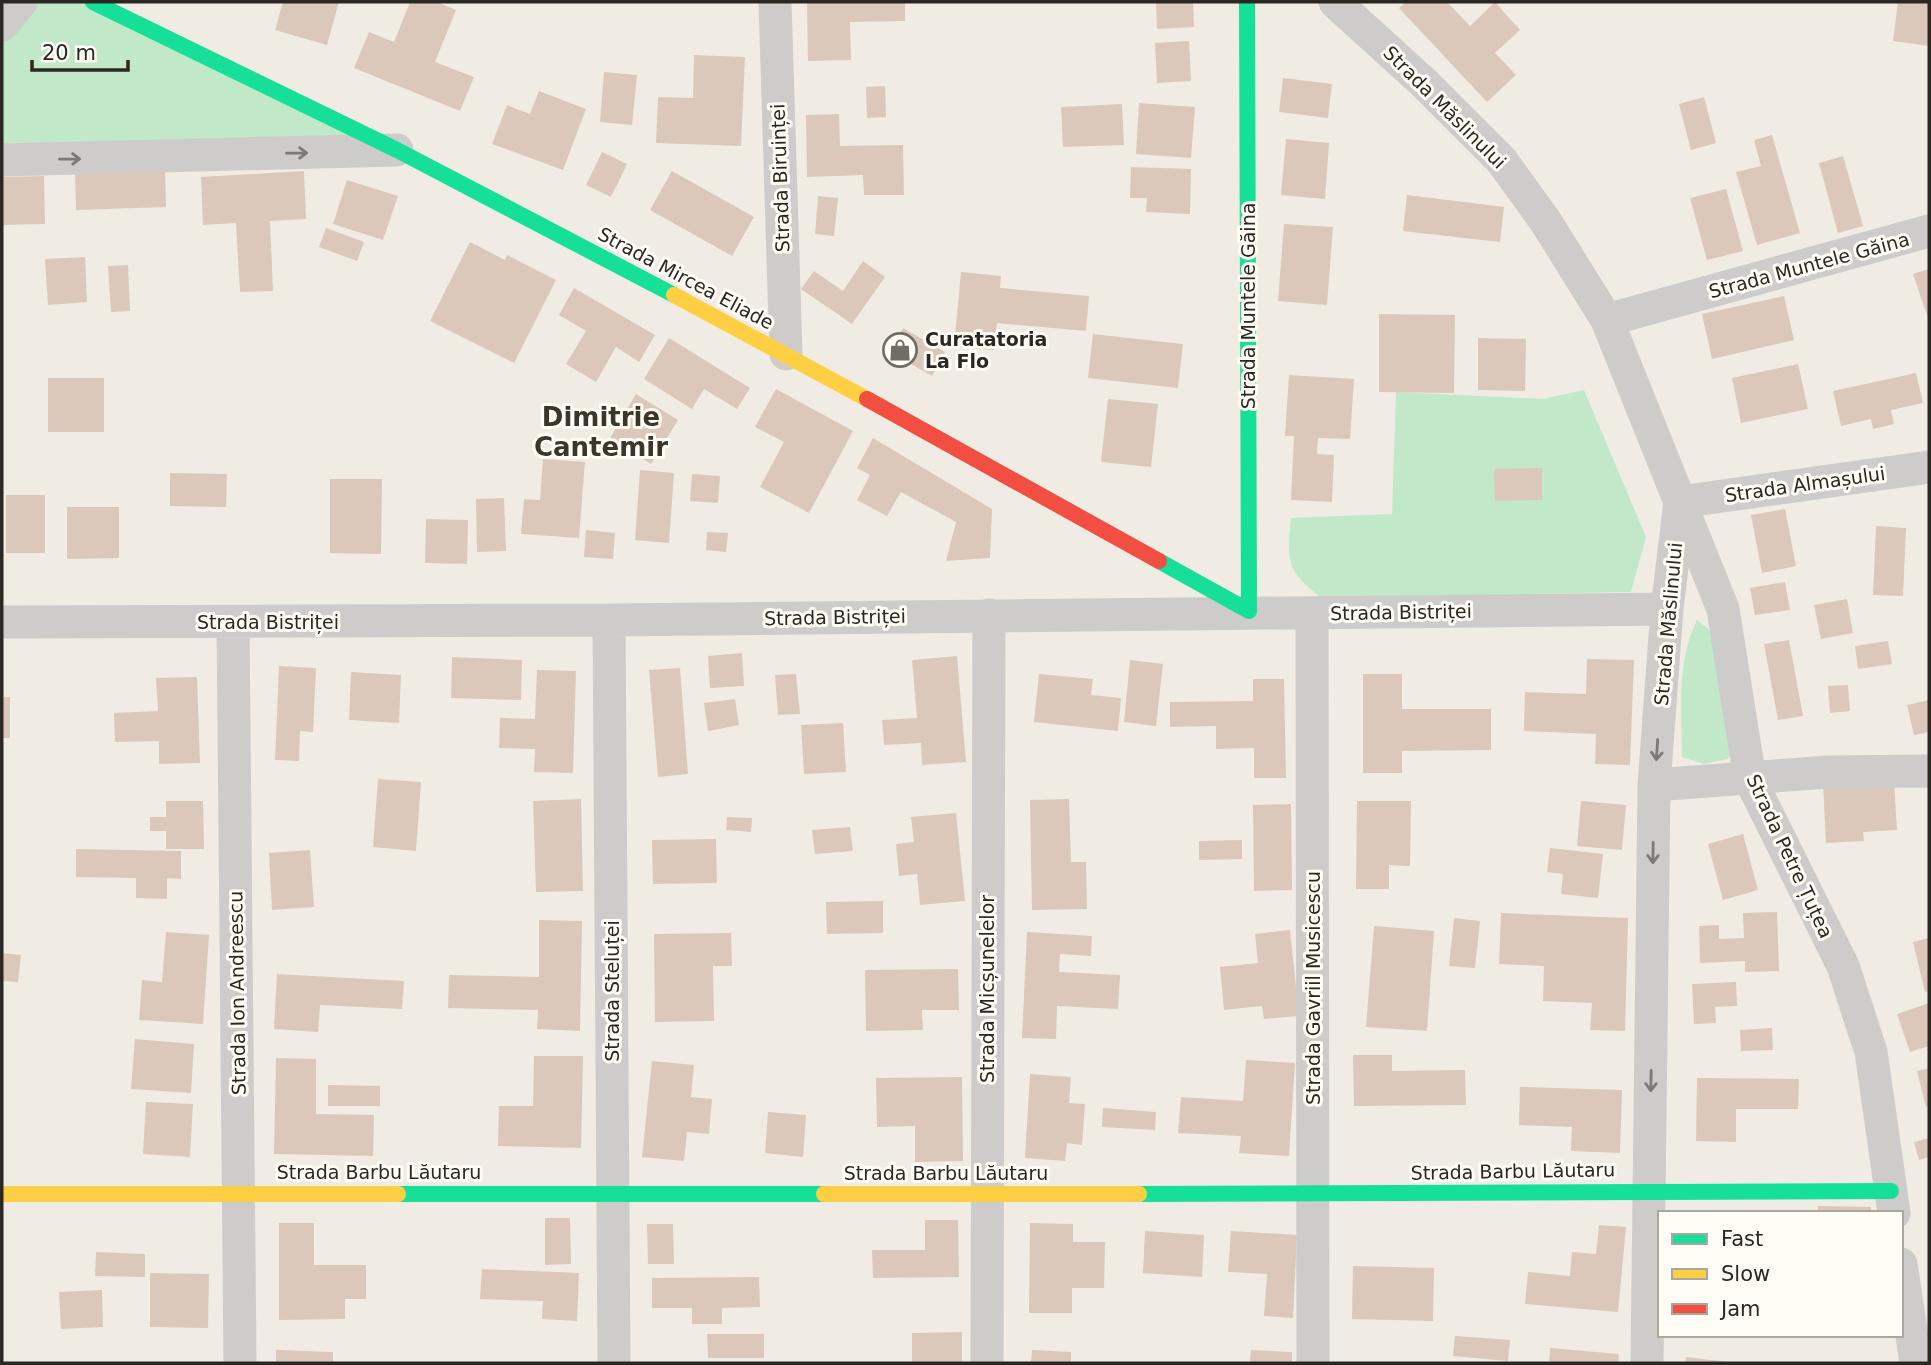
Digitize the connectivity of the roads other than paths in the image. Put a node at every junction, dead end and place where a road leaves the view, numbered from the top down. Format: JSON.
{"nodes":[{"id":1,"x":21,"y":2,"type":"edge"},
{"id":2,"x":93,"y":2,"type":"edge"},
{"id":3,"x":775,"y":2,"type":"edge"},
{"id":4,"x":1247,"y":2,"type":"edge"},
{"id":5,"x":1335,"y":2,"type":"edge"},
{"id":6,"x":2,"y":25,"type":"edge"},
{"id":7,"x":397,"y":150,"type":"junction"},
{"id":8,"x":2,"y":160,"type":"edge"},
{"id":9,"x":1929,"y":232,"type":"edge"},
{"id":10,"x":1607,"y":320,"type":"junction"},
{"id":11,"x":786,"y":354,"type":"junction"},
{"id":12,"x":1929,"y":467,"type":"edge"},
{"id":13,"x":1680,"y":502,"type":"junction"},
{"id":14,"x":1667,"y":608,"type":"junction"},
{"id":15,"x":1249,"y":611,"type":"junction"},
{"id":16,"x":1312,"y":613,"type":"junction"},
{"id":17,"x":989,"y":615,"type":"junction"},
{"id":18,"x":609,"y":620,"type":"junction"},
{"id":19,"x":2,"y":622,"type":"edge"},
{"id":20,"x":233,"y":622,"type":"junction"},
{"id":21,"x":1929,"y":771,"type":"edge"},
{"id":22,"x":1750,"y":779,"type":"junction"},
{"id":23,"x":1654,"y":785,"type":"junction"},
{"id":24,"x":1649,"y":1191,"type":"junction"},
{"id":25,"x":613,"y":1193,"type":"junction"},
{"id":26,"x":2,"y":1194,"type":"edge"},
{"id":27,"x":240,"y":1194,"type":"junction"},
{"id":28,"x":1314,"y":1194,"type":"junction"},
{"id":29,"x":987,"y":1195,"type":"junction"},
{"id":30,"x":1892,"y":1202,"type":"edge"},
{"id":31,"x":1903,"y":1277,"type":"edge"},
{"id":32,"x":240,"y":1363,"type":"edge"},
{"id":33,"x":614,"y":1363,"type":"edge"},
{"id":34,"x":987,"y":1363,"type":"edge"},
{"id":35,"x":1313,"y":1363,"type":"edge"},
{"id":36,"x":1647,"y":1363,"type":"edge"},
{"id":37,"x":1916,"y":1363,"type":"edge"}],
"edges":[{"from":1,"to":6,"type":"street"},
{"from":2,"to":7,"type":"street","name":"Strada Mircea Eliade"},
{"from":3,"to":11,"type":"street","name":"Strada Biruinței"},
{"from":4,"to":15,"type":"street","name":"Strada Muntele Găina"},
{"from":5,"to":10,"type":"street","name":"Strada Măslinului"},
{"from":8,"to":7,"type":"street","one_way":true},
{"from":7,"to":11,"type":"street","name":"Strada Mircea Eliade"},
{"from":9,"to":10,"type":"street","name":"Strada Muntele Găina"},
{"from":10,"to":13,"type":"street","name":"Strada Măslinului"},
{"from":11,"to":15,"type":"street","name":"Strada Mircea Eliade"},
{"from":12,"to":13,"type":"street","name":"Strada Almașului"},
{"from":13,"to":14,"type":"street","name":"Strada Măslinului"},
{"from":13,"to":22,"type":"street","name":"Strada Petre Țuțea"},
{"from":14,"to":16,"type":"street","name":"Strada Bistriței"},
{"from":14,"to":23,"type":"street","name":"Strada Măslinului","one_way":true},
{"from":15,"to":16,"type":"street","name":"Strada Bistriței"},
{"from":15,"to":17,"type":"street","name":"Strada Bistriței"},
{"from":16,"to":28,"type":"street","name":"Strada Gavriil Musicescu"},
{"from":17,"to":18,"type":"street","name":"Strada Bistriței"},
{"from":17,"to":29,"type":"street","name":"Strada Micșunelelor"},
{"from":18,"to":20,"type":"street","name":"Strada Bistriței"},
{"from":18,"to":25,"type":"street","name":"Strada Steluței"},
{"from":19,"to":20,"type":"street","name":"Strada Bistriței"},
{"from":20,"to":27,"type":"street","name":"Strada Ion Andreescu"},
{"from":21,"to":22,"type":"street"},
{"from":22,"to":23,"type":"street"},
{"from":22,"to":30,"type":"street","name":"Strada Petre Țuțea"},
{"from":23,"to":24,"type":"street","name":"Strada Măslinului","one_way":true},
{"from":24,"to":28,"type":"street","name":"Strada Barbu Lăutaru"},
{"from":24,"to":30,"type":"street","name":"Strada Barbu Lăutaru"},
{"from":24,"to":36,"type":"street","name":"Strada Măslinului"},
{"from":25,"to":27,"type":"street","name":"Strada Barbu Lăutaru"},
{"from":25,"to":29,"type":"street","name":"Strada Barbu Lăutaru"},
{"from":25,"to":33,"type":"street","name":"Strada Steluței"},
{"from":26,"to":27,"type":"street","name":"Strada Barbu Lăutaru"},
{"from":27,"to":32,"type":"street","name":"Strada Ion Andreescu"},
{"from":28,"to":29,"type":"street","name":"Strada Barbu Lăutaru"},
{"from":28,"to":35,"type":"street","name":"Strada Gavriil Musicescu"},
{"from":29,"to":34,"type":"street","name":"Strada Micșunelelor"},
{"from":31,"to":37,"type":"street"}]}
